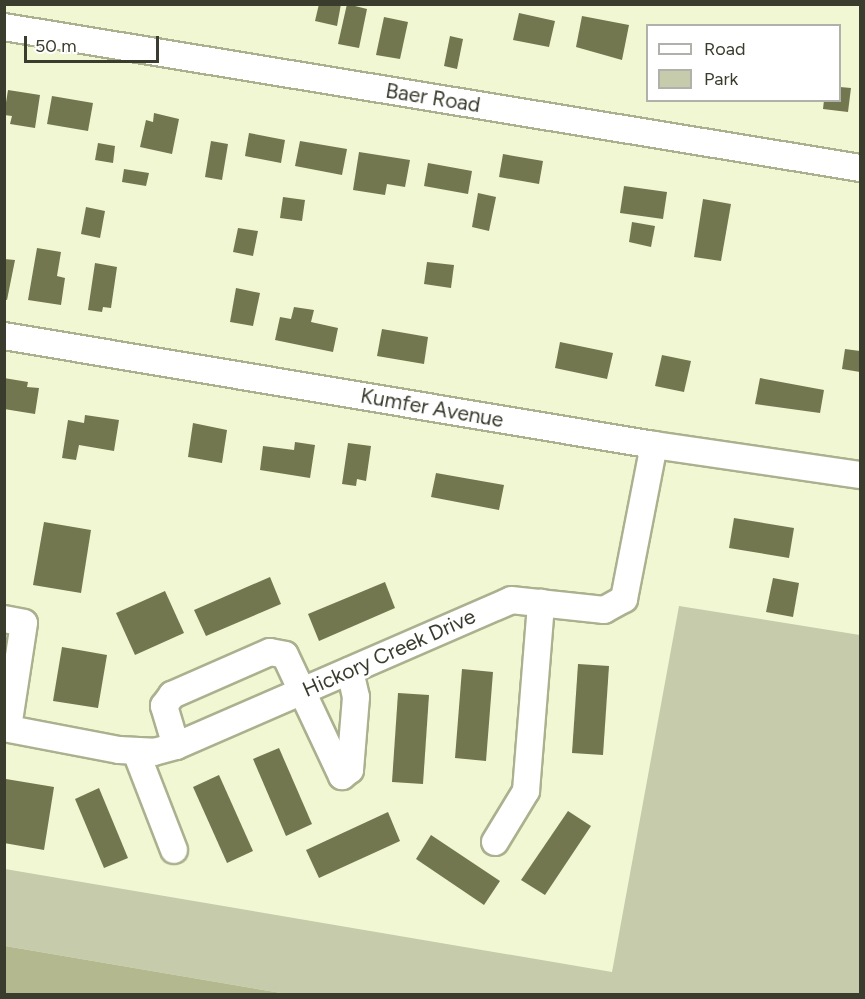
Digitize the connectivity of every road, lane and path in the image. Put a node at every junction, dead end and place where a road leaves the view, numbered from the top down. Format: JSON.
{"nodes":[{"id":1,"x":4,"y":27,"type":"edge"},
{"id":2,"x":861,"y":168,"type":"edge"},
{"id":3,"x":4,"y":336,"type":"edge"},
{"id":4,"x":654,"y":445,"type":"junction"},
{"id":5,"x":861,"y":475,"type":"edge"},
{"id":6,"x":541,"y":603,"type":"junction"},
{"id":7,"x":4,"y":619,"type":"edge"},
{"id":8,"x":350,"y":671,"type":"junction"},
{"id":9,"x":304,"y":691,"type":"junction"},
{"id":10,"x":6,"y":728,"type":"edge"},
{"id":11,"x":176,"y":746,"type":"junction"},
{"id":12,"x":136,"y":752,"type":"junction"},
{"id":13,"x":495,"y":842,"type":"dead end"},
{"id":14,"x":174,"y":850,"type":"dead end"}],
"edges":[{"from":1,"to":2,"type":"street","name":"Baer Road"},
{"from":3,"to":4,"type":"street","name":"Kumfer Avenue"},
{"from":4,"to":5,"type":"street","name":"Kumfer Avenue"},
{"from":4,"to":6,"type":"street","name":"Hickory Creek Drive"},
{"from":6,"to":8,"type":"street","name":"Hickory Creek Drive"},
{"from":6,"to":13,"type":"street"},
{"from":7,"to":10,"type":"street"},
{"from":8,"to":9,"type":"street","name":"Hickory Creek Drive"},
{"from":8,"to":9,"type":"street"},
{"from":9,"to":11,"type":"street","name":"Hickory Creek Drive"},
{"from":9,"to":11,"type":"street"},
{"from":10,"to":12,"type":"street","name":"Hickory Creek Drive"},
{"from":11,"to":12,"type":"street","name":"Hickory Creek Drive"},
{"from":12,"to":14,"type":"street"}]}
